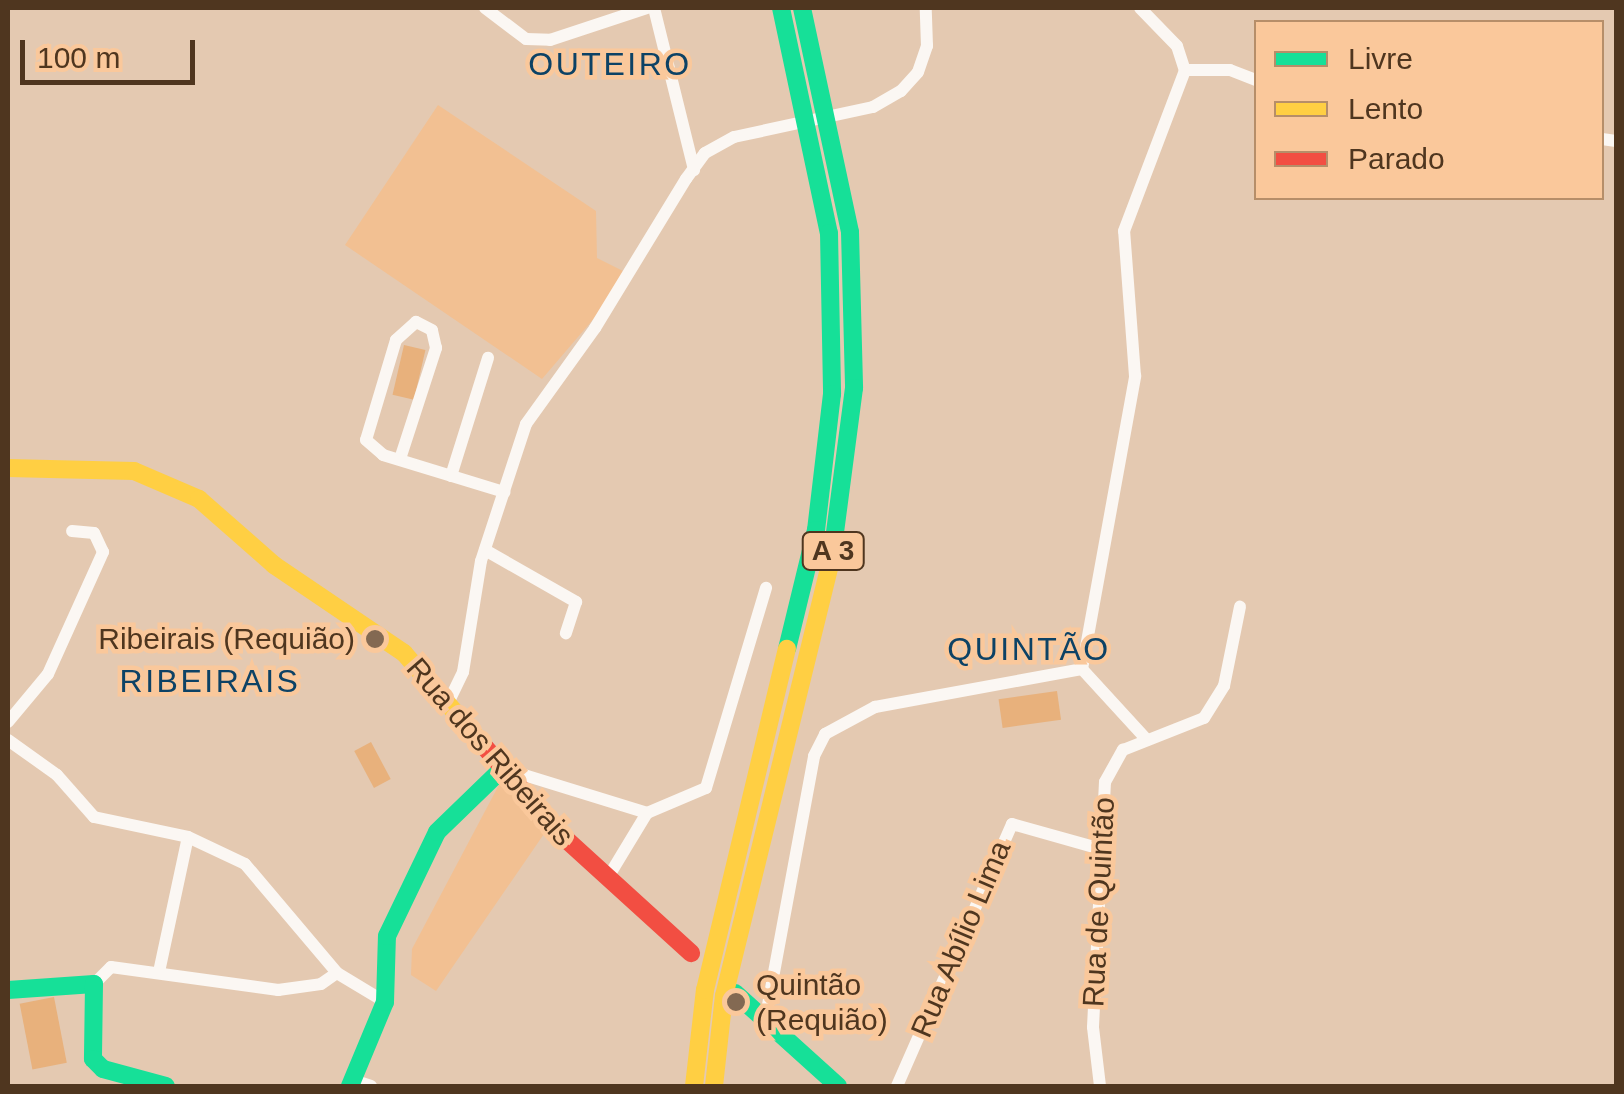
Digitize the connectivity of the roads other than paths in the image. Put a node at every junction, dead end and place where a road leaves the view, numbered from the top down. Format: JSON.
{"nodes":[{"id":1,"x":484,"y":8,"type":"edge"},
{"id":2,"x":650,"y":8,"type":"edge"},
{"id":3,"x":781,"y":8,"type":"edge"},
{"id":4,"x":802,"y":8,"type":"edge"},
{"id":5,"x":926,"y":8,"type":"edge"},
{"id":6,"x":1140,"y":8,"type":"edge"},
{"id":7,"x":1185,"y":70,"type":"junction"},
{"id":8,"x":1254,"y":79,"type":"edge"},
{"id":9,"x":694,"y":170,"type":"junction"},
{"id":10,"x":488,"y":358,"type":"dead end"},
{"id":11,"x":400,"y":460,"type":"junction"},
{"id":12,"x":8,"y":468,"type":"edge"},
{"id":13,"x":451,"y":476,"type":"junction"},
{"id":14,"x":504,"y":492,"type":"junction"},
{"id":15,"x":72,"y":531,"type":"dead end"},
{"id":16,"x":485,"y":550,"type":"junction"},
{"id":17,"x":766,"y":588,"type":"dead end"},
{"id":18,"x":1240,"y":607,"type":"dead end"},
{"id":19,"x":566,"y":634,"type":"dead end"},
{"id":20,"x":1082,"y":668,"type":"junction"},
{"id":21,"x":448,"y":703,"type":"junction"},
{"id":22,"x":8,"y":722,"type":"edge"},
{"id":23,"x":8,"y":740,"type":"edge"},
{"id":24,"x":1147,"y":740,"type":"junction"},
{"id":25,"x":503,"y":768,"type":"junction"},
{"id":26,"x":647,"y":813,"type":"junction"},
{"id":27,"x":188,"y":837,"type":"junction"},
{"id":28,"x":1101,"y":850,"type":"junction"},
{"id":29,"x":607,"y":879,"type":"junction"},
{"id":30,"x":691,"y":953,"type":"dead end"},
{"id":31,"x":159,"y":972,"type":"junction"},
{"id":32,"x":337,"y":973,"type":"junction"},
{"id":33,"x":94,"y":984,"type":"junction"},
{"id":34,"x":8,"y":990,"type":"edge"},
{"id":35,"x":735,"y":992,"type":"dead end"},
{"id":36,"x":386,"y":1002,"type":"junction"},
{"id":37,"x":765,"y":1021,"type":"junction"},
{"id":38,"x":358,"y":1084,"type":"edge"},
{"id":39,"x":166,"y":1086,"type":"edge"},
{"id":40,"x":694,"y":1086,"type":"edge"},
{"id":41,"x":714,"y":1086,"type":"edge"},
{"id":42,"x":838,"y":1086,"type":"edge"},
{"id":43,"x":897,"y":1086,"type":"edge"},
{"id":44,"x":1100,"y":1086,"type":"edge"}],
"edges":[{"from":1,"to":2,"type":"street"},
{"from":2,"to":9,"type":"street"},
{"from":3,"to":40,"type":"main road","number":"A 3"},
{"from":4,"to":41,"type":"main road","number":"A 3"},
{"from":5,"to":9,"type":"street"},
{"from":6,"to":7,"type":"street"},
{"from":7,"to":8,"type":"street"},
{"from":7,"to":20,"type":"street"},
{"from":9,"to":14,"type":"street"},
{"from":10,"to":13,"type":"street"},
{"from":11,"to":11,"type":"street"},
{"from":11,"to":13,"type":"street"},
{"from":12,"to":21,"type":"main road","name":"Rua dos Ribeirais"},
{"from":13,"to":14,"type":"street"},
{"from":14,"to":16,"type":"street"},
{"from":15,"to":22,"type":"street"},
{"from":16,"to":19,"type":"street"},
{"from":16,"to":21,"type":"street"},
{"from":17,"to":26,"type":"street"},
{"from":18,"to":24,"type":"street","name":"Rua de Quintão"},
{"from":20,"to":24,"type":"street"},
{"from":20,"to":37,"type":"street"},
{"from":21,"to":25,"type":"main road","name":"Rua dos Ribeirais"},
{"from":23,"to":27,"type":"street"},
{"from":24,"to":28,"type":"street","name":"Rua de Quintão"},
{"from":25,"to":26,"type":"street"},
{"from":25,"to":29,"type":"main road","name":"Rua dos Ribeirais"},
{"from":25,"to":36,"type":"main road"},
{"from":26,"to":29,"type":"street"},
{"from":27,"to":31,"type":"street"},
{"from":27,"to":32,"type":"street"},
{"from":28,"to":43,"type":"street","name":"Rua Abílio Lima"},
{"from":28,"to":44,"type":"street","name":"Rua de Quintão"},
{"from":29,"to":30,"type":"main road","name":"Rua dos Ribeirais"},
{"from":31,"to":32,"type":"street"},
{"from":31,"to":33,"type":"street"},
{"from":32,"to":36,"type":"street"},
{"from":33,"to":34,"type":"main road"},
{"from":33,"to":39,"type":"main road"},
{"from":35,"to":37,"type":"main road"},
{"from":36,"to":38,"type":"main road"},
{"from":37,"to":42,"type":"main road"}]}
